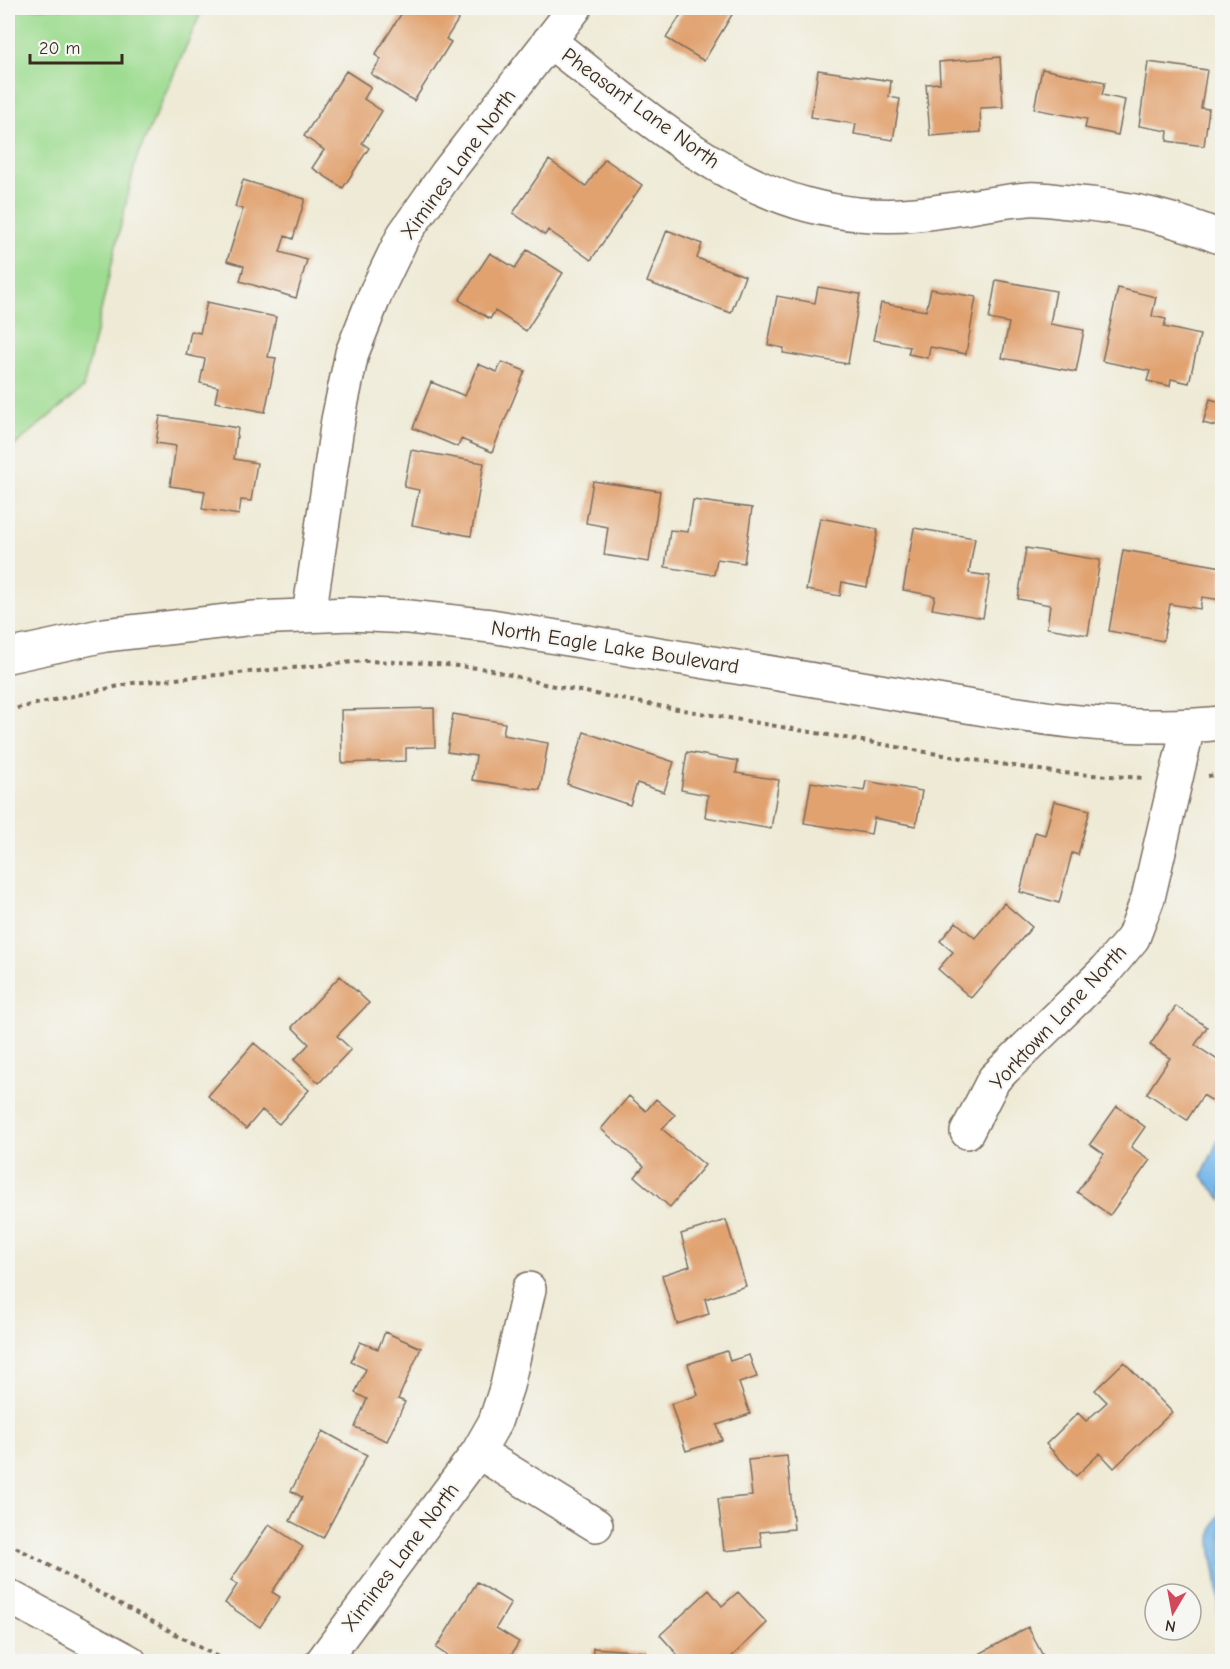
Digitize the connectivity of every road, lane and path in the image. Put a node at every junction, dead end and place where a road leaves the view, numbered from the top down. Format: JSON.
{"nodes":[{"id":1,"x":575,"y":8,"type":"edge"},
{"id":2,"x":549,"y":41,"type":"junction"},
{"id":3,"x":1222,"y":238,"type":"edge"},
{"id":4,"x":309,"y":615,"type":"junction"},
{"id":5,"x":8,"y":656,"type":"edge"},
{"id":6,"x":8,"y":710,"type":"edge"},
{"id":7,"x":1222,"y":723,"type":"edge"},
{"id":8,"x":1188,"y":727,"type":"junction"},
{"id":9,"x":1222,"y":774,"type":"edge"},
{"id":10,"x":1176,"y":779,"type":"junction"},
{"id":11,"x":967,"y":1132,"type":"dead end"},
{"id":12,"x":528,"y":1289,"type":"dead end"},
{"id":13,"x":478,"y":1452,"type":"junction"},
{"id":14,"x":596,"y":1525,"type":"dead end"},
{"id":15,"x":8,"y":1543,"type":"edge"},
{"id":16,"x":8,"y":1596,"type":"edge"},
{"id":17,"x":130,"y":1662,"type":"edge"},
{"id":18,"x":227,"y":1662,"type":"edge"},
{"id":19,"x":321,"y":1662,"type":"edge"}],
"edges":[{"from":1,"to":2,"type":"street","name":"Ximines Lane North"},
{"from":2,"to":3,"type":"street","name":"Pheasant Lane North"},
{"from":2,"to":4,"type":"street","name":"Ximines Lane North"},
{"from":4,"to":5,"type":"street","name":"North Eagle Lake Boulevard"},
{"from":4,"to":8,"type":"street","name":"North Eagle Lake Boulevard"},
{"from":6,"to":10,"type":"path"},
{"from":7,"to":8,"type":"street","name":"North Eagle Lake Boulevard"},
{"from":8,"to":10,"type":"street","name":"Yorktown Lane North"},
{"from":9,"to":10,"type":"path"},
{"from":10,"to":11,"type":"street","name":"Yorktown Lane North"},
{"from":12,"to":13,"type":"street","name":"Ximines Lane North"},
{"from":13,"to":14,"type":"street"},
{"from":13,"to":19,"type":"street","name":"Ximines Lane North"},
{"from":15,"to":18,"type":"path"},
{"from":16,"to":17,"type":"street"}]}
